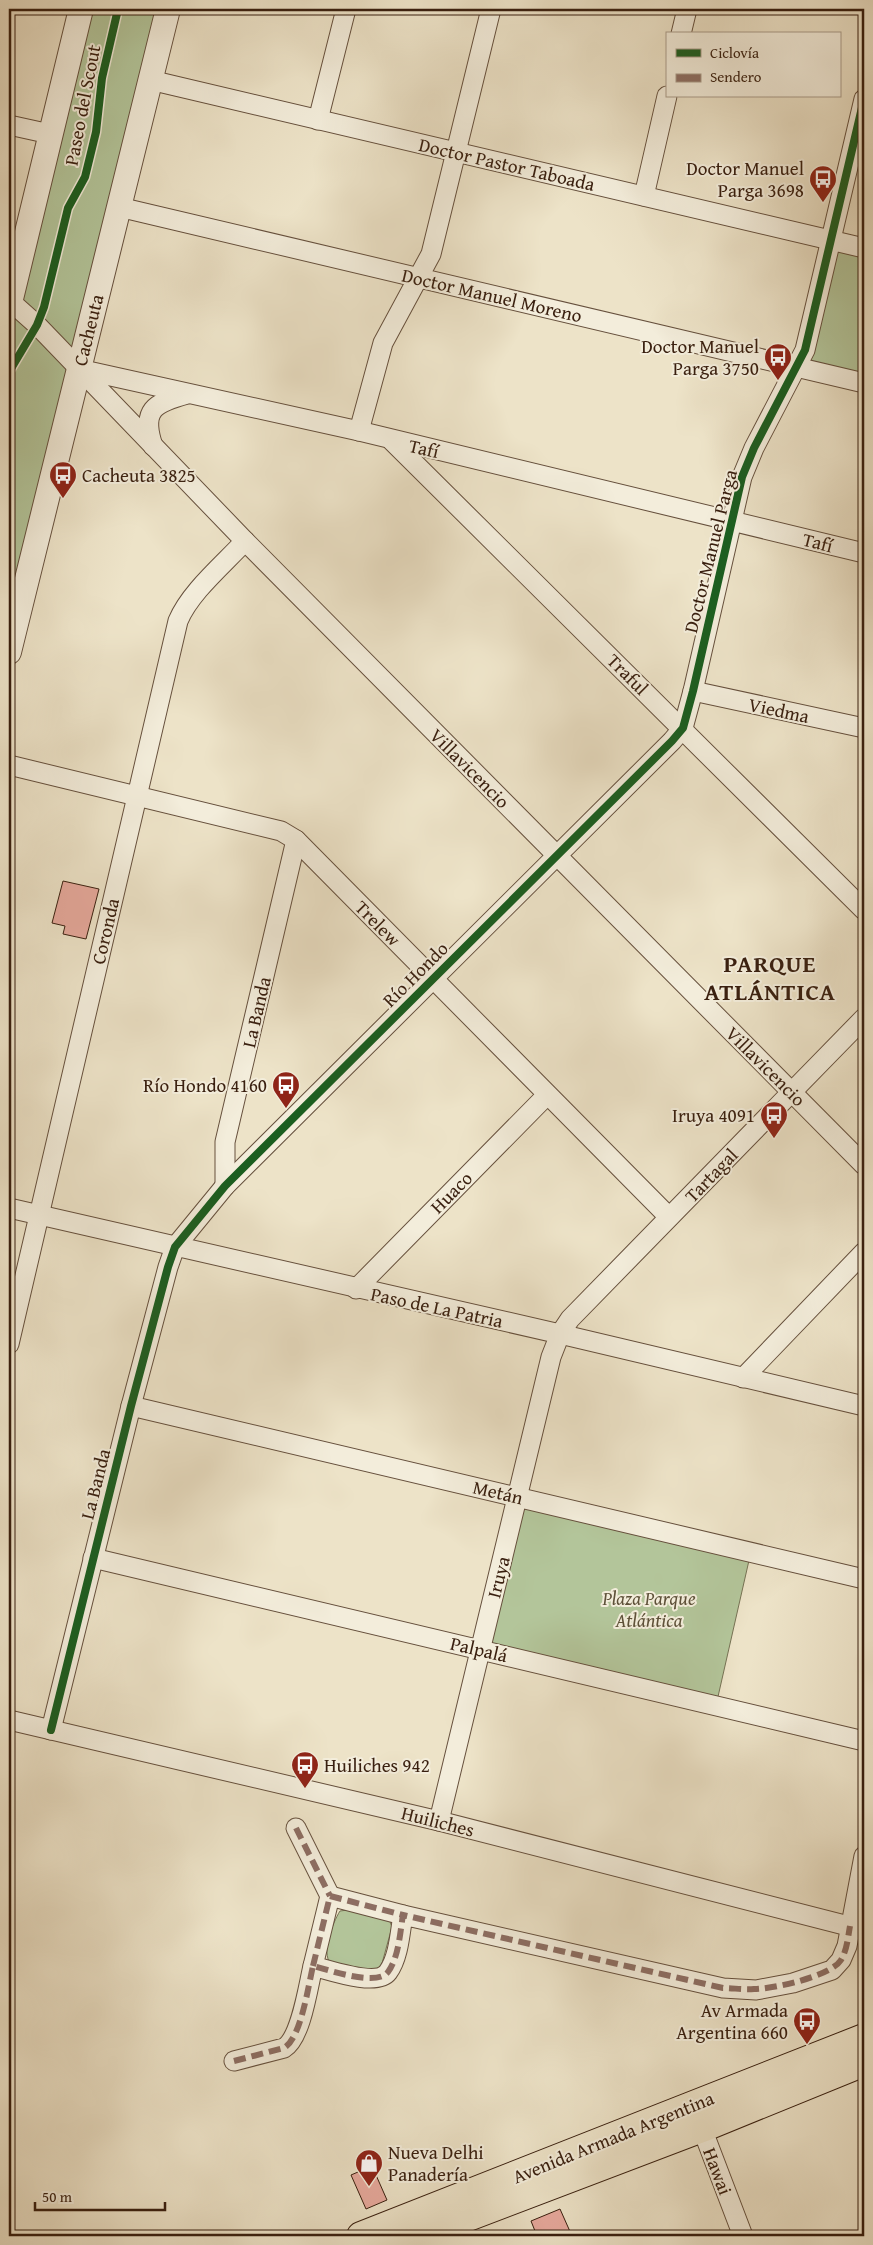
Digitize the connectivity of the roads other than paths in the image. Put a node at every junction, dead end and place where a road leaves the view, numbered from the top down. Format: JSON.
{"nodes":[{"id":1,"x":81,"y":9,"type":"edge"},
{"id":2,"x":168,"y":9,"type":"edge"},
{"id":3,"x":346,"y":9,"type":"edge"},
{"id":4,"x":491,"y":9,"type":"edge"},
{"id":5,"x":687,"y":9,"type":"edge"},
{"id":6,"x":681,"y":32,"type":"edge"},
{"id":7,"x":150,"y":80,"type":"junction"},
{"id":8,"x":667,"y":98,"type":"edge"},
{"id":9,"x":864,"y":99,"type":"edge"},
{"id":10,"x":318,"y":120,"type":"junction"},
{"id":11,"x":9,"y":125,"type":"edge"},
{"id":12,"x":50,"y":134,"type":"junction"},
{"id":13,"x":456,"y":152,"type":"junction"},
{"id":14,"x":644,"y":196,"type":"junction"},
{"id":15,"x":119,"y":207,"type":"junction"},
{"id":16,"x":831,"y":240,"type":"junction"},
{"id":17,"x":864,"y":248,"type":"edge"},
{"id":18,"x":419,"y":278,"type":"junction"},
{"id":19,"x":9,"y":302,"type":"edge"},
{"id":20,"x":798,"y":367,"type":"junction"},
{"id":21,"x":79,"y":369,"type":"junction"},
{"id":22,"x":864,"y":383,"type":"edge"},
{"id":23,"x":190,"y":394,"type":"junction"},
{"id":24,"x":359,"y":431,"type":"junction"},
{"id":25,"x":392,"y":440,"type":"junction"},
{"id":26,"x":154,"y":446,"type":"junction"},
{"id":27,"x":731,"y":521,"type":"junction"},
{"id":28,"x":245,"y":541,"type":"junction"},
{"id":29,"x":864,"y":553,"type":"edge"},
{"id":30,"x":9,"y":652,"type":"edge"},
{"id":31,"x":693,"y":691,"type":"junction"},
{"id":32,"x":682,"y":728,"type":"junction"},
{"id":33,"x":864,"y":728,"type":"edge"},
{"id":34,"x":9,"y":765,"type":"edge"},
{"id":35,"x":137,"y":795,"type":"junction"},
{"id":36,"x":296,"y":840,"type":"junction"},
{"id":37,"x":556,"y":854,"type":"junction"},
{"id":38,"x":864,"y":910,"type":"edge"},
{"id":39,"x":434,"y":979,"type":"junction"},
{"id":40,"x":864,"y":1018,"type":"edge"},
{"id":41,"x":792,"y":1092,"type":"junction"},
{"id":42,"x":547,"y":1095,"type":"junction"},
{"id":43,"x":864,"y":1165,"type":"edge"},
{"id":44,"x":225,"y":1186,"type":"junction"},
{"id":45,"x":9,"y":1208,"type":"edge"},
{"id":46,"x":39,"y":1215,"type":"junction"},
{"id":47,"x":669,"y":1217,"type":"junction"},
{"id":48,"x":175,"y":1247,"type":"junction"},
{"id":49,"x":864,"y":1252,"type":"edge"},
{"id":50,"x":356,"y":1289,"type":"junction"},
{"id":51,"x":560,"y":1334,"type":"junction"},
{"id":52,"x":9,"y":1344,"type":"edge"},
{"id":53,"x":743,"y":1378,"type":"junction"},
{"id":54,"x":131,"y":1406,"type":"junction"},
{"id":55,"x":864,"y":1406,"type":"edge"},
{"id":56,"x":517,"y":1497,"type":"junction"},
{"id":57,"x":93,"y":1558,"type":"junction"},
{"id":58,"x":864,"y":1579,"type":"edge"},
{"id":59,"x":480,"y":1650,"type":"junction"},
{"id":60,"x":9,"y":1720,"type":"edge"},
{"id":61,"x":51,"y":1730,"type":"junction"},
{"id":62,"x":864,"y":1741,"type":"edge"},
{"id":63,"x":439,"y":1821,"type":"junction"},
{"id":64,"x":296,"y":1828,"type":"dead end"},
{"id":65,"x":864,"y":1856,"type":"edge"},
{"id":66,"x":330,"y":1896,"type":"junction"},
{"id":67,"x":403,"y":1915,"type":"junction"},
{"id":68,"x":857,"y":1928,"type":"edge"},
{"id":69,"x":313,"y":1966,"type":"junction"},
{"id":70,"x":864,"y":2038,"type":"edge"},
{"id":71,"x":234,"y":2061,"type":"dead end"},
{"id":72,"x":864,"y":2062,"type":"edge"},
{"id":73,"x":697,"y":2117,"type":"junction"},
{"id":74,"x":365,"y":2236,"type":"edge"},
{"id":75,"x":418,"y":2236,"type":"edge"},
{"id":76,"x":743,"y":2236,"type":"edge"}],
"edges":[{"from":1,"to":12,"type":"street"},
{"from":2,"to":7,"type":"street","name":"Cacheuta"},
{"from":3,"to":10,"type":"street"},
{"from":4,"to":13,"type":"street"},
{"from":5,"to":6,"type":"street"},
{"from":7,"to":10,"type":"street","name":"Doctor Pastor Taboada"},
{"from":7,"to":15,"type":"street","name":"Cacheuta"},
{"from":8,"to":14,"type":"street"},
{"from":9,"to":16,"type":"street","name":"Doctor Manuel Parga"},
{"from":10,"to":13,"type":"street","name":"Doctor Pastor Taboada"},
{"from":11,"to":12,"type":"street"},
{"from":12,"to":19,"type":"street"},
{"from":13,"to":14,"type":"street","name":"Doctor Pastor Taboada"},
{"from":13,"to":18,"type":"street"},
{"from":14,"to":16,"type":"street","name":"Doctor Pastor Taboada"},
{"from":15,"to":18,"type":"street","name":"Doctor Manuel Moreno"},
{"from":15,"to":21,"type":"street","name":"Cacheuta"},
{"from":16,"to":17,"type":"street","name":"Doctor Pastor Taboada"},
{"from":16,"to":20,"type":"street","name":"Doctor Manuel Parga"},
{"from":18,"to":20,"type":"street","name":"Doctor Manuel Moreno"},
{"from":18,"to":24,"type":"street"},
{"from":19,"to":21,"type":"street"},
{"from":20,"to":22,"type":"street","name":"Doctor Manuel Moreno"},
{"from":20,"to":27,"type":"street","name":"Doctor Manuel Parga"},
{"from":21,"to":23,"type":"street","name":"Tafí"},
{"from":21,"to":26,"type":"street","name":"Villavicencio"},
{"from":21,"to":30,"type":"street","name":"Cacheuta"},
{"from":23,"to":24,"type":"street","name":"Tafí"},
{"from":23,"to":26,"type":"street"},
{"from":24,"to":25,"type":"street","name":"Tafí"},
{"from":25,"to":27,"type":"street","name":"Tafí"},
{"from":25,"to":32,"type":"street","name":"Traful"},
{"from":26,"to":28,"type":"street","name":"Villavicencio"},
{"from":27,"to":29,"type":"street","name":"Tafí"},
{"from":27,"to":31,"type":"street","name":"Doctor Manuel Parga"},
{"from":28,"to":35,"type":"street","name":"Coronda"},
{"from":28,"to":37,"type":"street","name":"Villavicencio"},
{"from":31,"to":32,"type":"street","name":"Doctor Manuel Parga"},
{"from":31,"to":33,"type":"street","name":"Viedma"},
{"from":32,"to":37,"type":"street","name":"Río Hondo"},
{"from":32,"to":38,"type":"street","name":"Traful"},
{"from":34,"to":35,"type":"street","name":"Trelew"},
{"from":35,"to":36,"type":"street","name":"Trelew"},
{"from":35,"to":46,"type":"street","name":"Coronda"},
{"from":36,"to":39,"type":"street","name":"Trelew"},
{"from":36,"to":44,"type":"street","name":"La Banda"},
{"from":37,"to":39,"type":"street","name":"Río Hondo"},
{"from":37,"to":41,"type":"street","name":"Villavicencio"},
{"from":39,"to":42,"type":"street","name":"Trelew"},
{"from":39,"to":44,"type":"street","name":"Río Hondo"},
{"from":40,"to":41,"type":"street","name":"Tartagal"},
{"from":41,"to":43,"type":"street","name":"Villavicencio"},
{"from":41,"to":47,"type":"street","name":"Tartagal"},
{"from":42,"to":47,"type":"street","name":"Trelew"},
{"from":42,"to":50,"type":"street","name":"Huaco"},
{"from":44,"to":48,"type":"street","name":"Río Hondo"},
{"from":45,"to":46,"type":"street","name":"Paso de La Patria"},
{"from":46,"to":48,"type":"street","name":"Paso de La Patria"},
{"from":46,"to":52,"type":"street","name":"Coronda"},
{"from":47,"to":51,"type":"street","name":"Tartagal"},
{"from":48,"to":50,"type":"street","name":"Paso de La Patria"},
{"from":48,"to":54,"type":"street","name":"La Banda"},
{"from":49,"to":53,"type":"street"},
{"from":50,"to":51,"type":"street","name":"Paso de La Patria"},
{"from":51,"to":53,"type":"street","name":"Paso de La Patria"},
{"from":51,"to":56,"type":"street","name":"Iruya"},
{"from":53,"to":55,"type":"street","name":"Paso de La Patria"},
{"from":54,"to":56,"type":"street","name":"Metán"},
{"from":54,"to":57,"type":"street","name":"La Banda"},
{"from":56,"to":58,"type":"street","name":"Metán"},
{"from":56,"to":59,"type":"street","name":"Iruya"},
{"from":57,"to":59,"type":"street","name":"Palpalá"},
{"from":57,"to":61,"type":"street","name":"La Banda"},
{"from":59,"to":62,"type":"street","name":"Palpalá"},
{"from":59,"to":63,"type":"street","name":"Iruya"},
{"from":60,"to":61,"type":"street","name":"Huiliches"},
{"from":61,"to":63,"type":"street","name":"Huiliches"},
{"from":63,"to":68,"type":"street","name":"Huiliches"},
{"from":64,"to":66,"type":"street"},
{"from":65,"to":68,"type":"street"},
{"from":66,"to":67,"type":"street"},
{"from":66,"to":69,"type":"street"},
{"from":67,"to":68,"type":"street"},
{"from":67,"to":69,"type":"street"},
{"from":69,"to":71,"type":"street"},
{"from":70,"to":73,"type":"main road","name":"Avenida Armada Argentina"},
{"from":72,"to":73,"type":"main road","name":"Avenida Armada Argentina"},
{"from":73,"to":74,"type":"main road","name":"Avenida Armada Argentina"},
{"from":73,"to":75,"type":"main road","name":"Avenida Armada Argentina"},
{"from":73,"to":76,"type":"street","name":"Hawai"}]}
